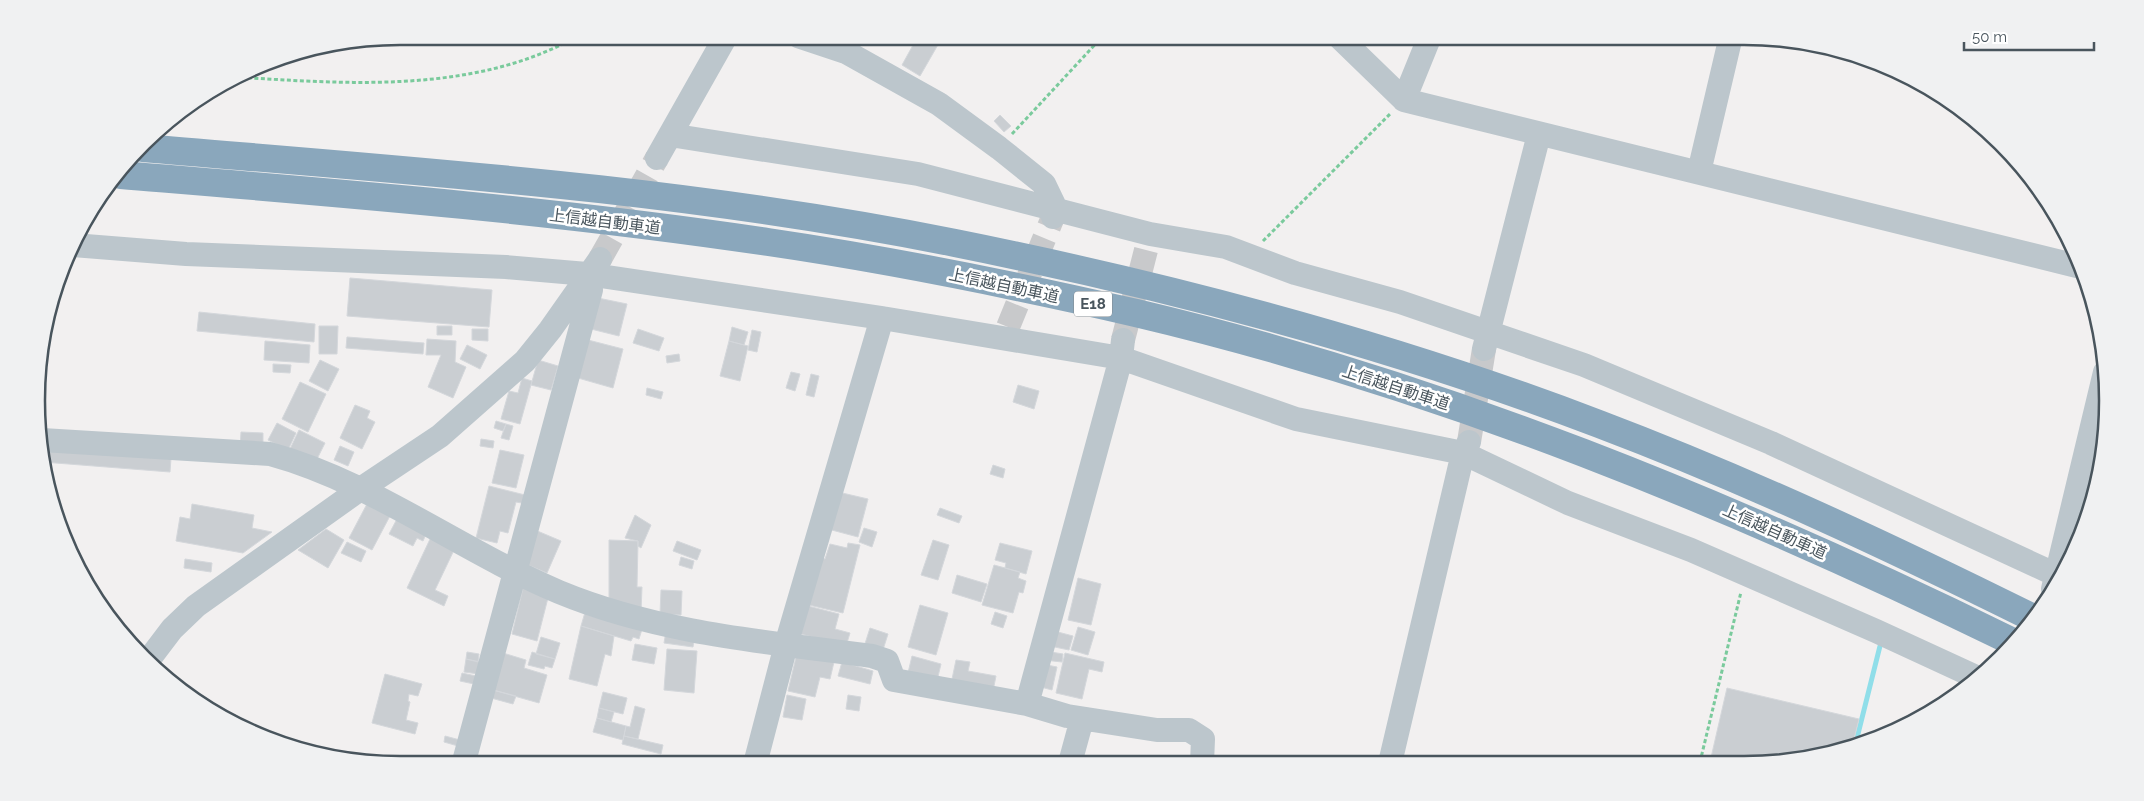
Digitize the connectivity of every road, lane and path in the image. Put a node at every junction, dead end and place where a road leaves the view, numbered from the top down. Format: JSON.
{"nodes":[{"id":1,"x":557,"y":45,"type":"edge"},
{"id":2,"x":721,"y":45,"type":"edge"},
{"id":3,"x":825,"y":45,"type":"edge"},
{"id":4,"x":1095,"y":45,"type":"edge"},
{"id":5,"x":1347,"y":45,"type":"edge"},
{"id":6,"x":1426,"y":45,"type":"edge"},
{"id":7,"x":1729,"y":45,"type":"edge"},
{"id":8,"x":251,"y":78,"type":"edge"},
{"id":9,"x":1404,"y":100,"type":"junction"},
{"id":10,"x":1539,"y":134,"type":"junction"},
{"id":11,"x":670,"y":135,"type":"junction"},
{"id":12,"x":1000,"y":148,"type":"junction"},
{"id":13,"x":149,"y":149,"type":"edge"},
{"id":14,"x":657,"y":158,"type":"tunnel mouth"},
{"id":15,"x":1699,"y":172,"type":"junction"},
{"id":16,"x":125,"y":175,"type":"edge"},
{"id":17,"x":1054,"y":213,"type":"junction"},
{"id":18,"x":81,"y":246,"type":"edge"},
{"id":19,"x":1249,"y":256,"type":"junction"},
{"id":20,"x":2072,"y":265,"type":"edge"},
{"id":21,"x":593,"y":266,"type":"junction"},
{"id":22,"x":882,"y":318,"type":"junction"},
{"id":23,"x":1486,"y":340,"type":"junction"},
{"id":24,"x":1122,"y":349,"type":"junction"},
{"id":25,"x":2099,"y":398,"type":"edge"},
{"id":26,"x":47,"y":440,"type":"edge"},
{"id":27,"x":1466,"y":448,"type":"junction"},
{"id":28,"x":359,"y":490,"type":"junction"},
{"id":29,"x":2062,"y":558,"type":"edge"},
{"id":30,"x":516,"y":571,"type":"junction"},
{"id":31,"x":1745,"y":575,"type":"junction"},
{"id":32,"x":2051,"y":577,"type":"edge"},
{"id":33,"x":2028,"y":614,"type":"edge"},
{"id":34,"x":2007,"y":639,"type":"edge"},
{"id":35,"x":786,"y":644,"type":"junction"},
{"id":36,"x":152,"y":655,"type":"edge"},
{"id":37,"x":1970,"y":674,"type":"edge"},
{"id":38,"x":1028,"y":704,"type":"junction"},
{"id":39,"x":1082,"y":718,"type":"junction"},
{"id":40,"x":465,"y":756,"type":"edge"},
{"id":41,"x":757,"y":756,"type":"edge"},
{"id":42,"x":1072,"y":756,"type":"edge"},
{"id":43,"x":1202,"y":756,"type":"edge"},
{"id":44,"x":1391,"y":756,"type":"edge"},
{"id":45,"x":1701,"y":756,"type":"edge"}],
"edges":[{"from":1,"to":8,"type":"path"},
{"from":2,"to":11,"type":"street"},
{"from":3,"to":12,"type":"street"},
{"from":4,"to":12,"type":"path"},
{"from":5,"to":9,"type":"street"},
{"from":6,"to":9,"type":"street"},
{"from":7,"to":15,"type":"street"},
{"from":9,"to":10,"type":"street"},
{"from":9,"to":19,"type":"path"},
{"from":10,"to":15,"type":"street"},
{"from":10,"to":23,"type":"street"},
{"from":11,"to":14,"type":"street"},
{"from":11,"to":17,"type":"street"},
{"from":12,"to":17,"type":"street"},
{"from":13,"to":33,"type":"highway","name":"上信越自動車道","number":"E18"},
{"from":15,"to":20,"type":"street"},
{"from":16,"to":34,"type":"highway","name":"上信越自動車道","number":"E18"},
{"from":17,"to":19,"type":"street"},
{"from":18,"to":21,"type":"street"},
{"from":19,"to":23,"type":"street"},
{"from":21,"to":22,"type":"street"},
{"from":21,"to":28,"type":"street"},
{"from":21,"to":30,"type":"street"},
{"from":22,"to":24,"type":"street"},
{"from":22,"to":35,"type":"street"},
{"from":23,"to":32,"type":"street"},
{"from":24,"to":27,"type":"street"},
{"from":24,"to":38,"type":"street"},
{"from":25,"to":29,"type":"street"},
{"from":26,"to":28,"type":"street"},
{"from":27,"to":31,"type":"street"},
{"from":27,"to":44,"type":"street"},
{"from":28,"to":30,"type":"street"},
{"from":28,"to":36,"type":"street"},
{"from":30,"to":35,"type":"street"},
{"from":30,"to":40,"type":"street"},
{"from":31,"to":37,"type":"street"},
{"from":31,"to":45,"type":"path"},
{"from":35,"to":38,"type":"street"},
{"from":35,"to":41,"type":"street"},
{"from":38,"to":39,"type":"street"},
{"from":39,"to":42,"type":"street"},
{"from":39,"to":43,"type":"street"}]}
